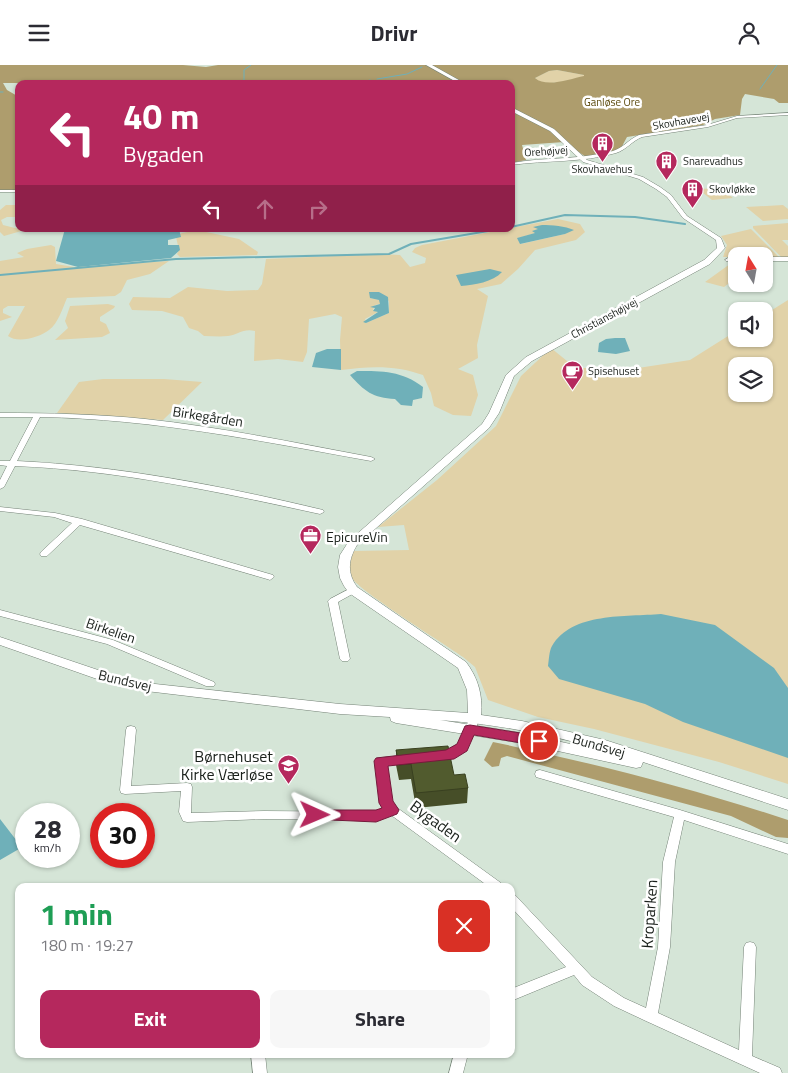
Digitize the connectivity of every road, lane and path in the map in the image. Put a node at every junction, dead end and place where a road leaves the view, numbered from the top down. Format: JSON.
{"nodes":[{"id":1,"x":428,"y":65,"type":"edge"},
{"id":2,"x":456,"y":80,"type":"edge"},
{"id":3,"x":515,"y":111,"type":"edge"},
{"id":4,"x":788,"y":114,"type":"edge"},
{"id":5,"x":582,"y":159,"type":"junction"},
{"id":6,"x":515,"y":163,"type":"edge"},
{"id":7,"x":0,"y":191,"type":"edge"},
{"id":8,"x":15,"y":191,"type":"edge"},
{"id":9,"x":773,"y":259,"type":"edge"},
{"id":10,"x":788,"y":259,"type":"edge"},
{"id":11,"x":0,"y":415,"type":"edge"},
{"id":12,"x":38,"y":415,"type":"junction"},
{"id":13,"x":372,"y":459,"type":"dead end"},
{"id":14,"x":0,"y":463,"type":"edge"},
{"id":15,"x":14,"y":463,"type":"junction"},
{"id":16,"x":0,"y":487,"type":"edge"},
{"id":17,"x":0,"y":509,"type":"edge"},
{"id":18,"x":320,"y":512,"type":"dead end"},
{"id":19,"x":79,"y":521,"type":"junction"},
{"id":20,"x":44,"y":554,"type":"dead end"},
{"id":21,"x":270,"y":577,"type":"dead end"},
{"id":22,"x":353,"y":590,"type":"junction"},
{"id":23,"x":0,"y":613,"type":"edge"},
{"id":24,"x":0,"y":641,"type":"edge"},
{"id":25,"x":344,"y":659,"type":"dead end"},
{"id":26,"x":210,"y":683,"type":"dead end"},
{"id":27,"x":472,"y":724,"type":"junction"},
{"id":28,"x":132,"y":730,"type":"dead end"},
{"id":29,"x":421,"y":758,"type":"joint"},
{"id":30,"x":540,"y":774,"type":"dead end"},
{"id":31,"x":788,"y":805,"type":"edge"},
{"id":32,"x":392,"y":810,"type":"junction"},
{"id":33,"x":680,"y":814,"type":"junction"},
{"id":34,"x":788,"y":849,"type":"edge"},
{"id":35,"x":493,"y":883,"type":"edge"},
{"id":36,"x":515,"y":903,"type":"edge"},
{"id":37,"x":750,"y":947,"type":"dead end"},
{"id":38,"x":575,"y":969,"type":"junction"},
{"id":39,"x":515,"y":993,"type":"edge"},
{"id":40,"x":651,"y":1017,"type":"junction"},
{"id":41,"x":745,"y":1057,"type":"junction"},
{"id":42,"x":258,"y":1058,"type":"edge"},
{"id":43,"x":460,"y":1058,"type":"edge"},
{"id":44,"x":260,"y":1073,"type":"edge"},
{"id":45,"x":456,"y":1073,"type":"edge"},
{"id":46,"x":775,"y":1073,"type":"edge"}],
"edges":[{"from":1,"to":2,"type":"street"},
{"from":3,"to":5,"type":"street","name":"Christianshøjvej"},
{"from":4,"to":5,"type":"street","name":"Skovhavevej"},
{"from":5,"to":6,"type":"street","name":"Orehøjvej"},
{"from":5,"to":22,"type":"street","name":"Christianshøjvej"},
{"from":7,"to":8,"type":"street"},
{"from":9,"to":10,"type":"street"},
{"from":11,"to":12,"type":"street","name":"Birkegården"},
{"from":12,"to":13,"type":"street","name":"Birkegården"},
{"from":12,"to":15,"type":"street"},
{"from":14,"to":15,"type":"street"},
{"from":15,"to":16,"type":"street"},
{"from":15,"to":18,"type":"street"},
{"from":17,"to":19,"type":"street"},
{"from":19,"to":20,"type":"street"},
{"from":19,"to":21,"type":"street"},
{"from":22,"to":25,"type":"street"},
{"from":22,"to":27,"type":"street","name":"Christianshøjvej"},
{"from":23,"to":26,"type":"street","name":"Birkelien"},
{"from":24,"to":27,"type":"street","name":"Bundsvej"},
{"from":27,"to":29,"type":"street","name":"Bygaden"},
{"from":27,"to":31,"type":"street","name":"Bundsvej"},
{"from":28,"to":32,"type":"street"},
{"from":29,"to":32,"type":"street","name":"Bygaden"},
{"from":30,"to":33,"type":"street"},
{"from":32,"to":35,"type":"street","name":"Bygaden"},
{"from":33,"to":34,"type":"street"},
{"from":33,"to":40,"type":"street","name":"Kroparken"},
{"from":36,"to":38,"type":"street"},
{"from":37,"to":41,"type":"street"},
{"from":38,"to":39,"type":"street"},
{"from":38,"to":40,"type":"street"},
{"from":40,"to":41,"type":"street"},
{"from":41,"to":46,"type":"street"},
{"from":42,"to":44,"type":"street"},
{"from":43,"to":45,"type":"street"}]}
